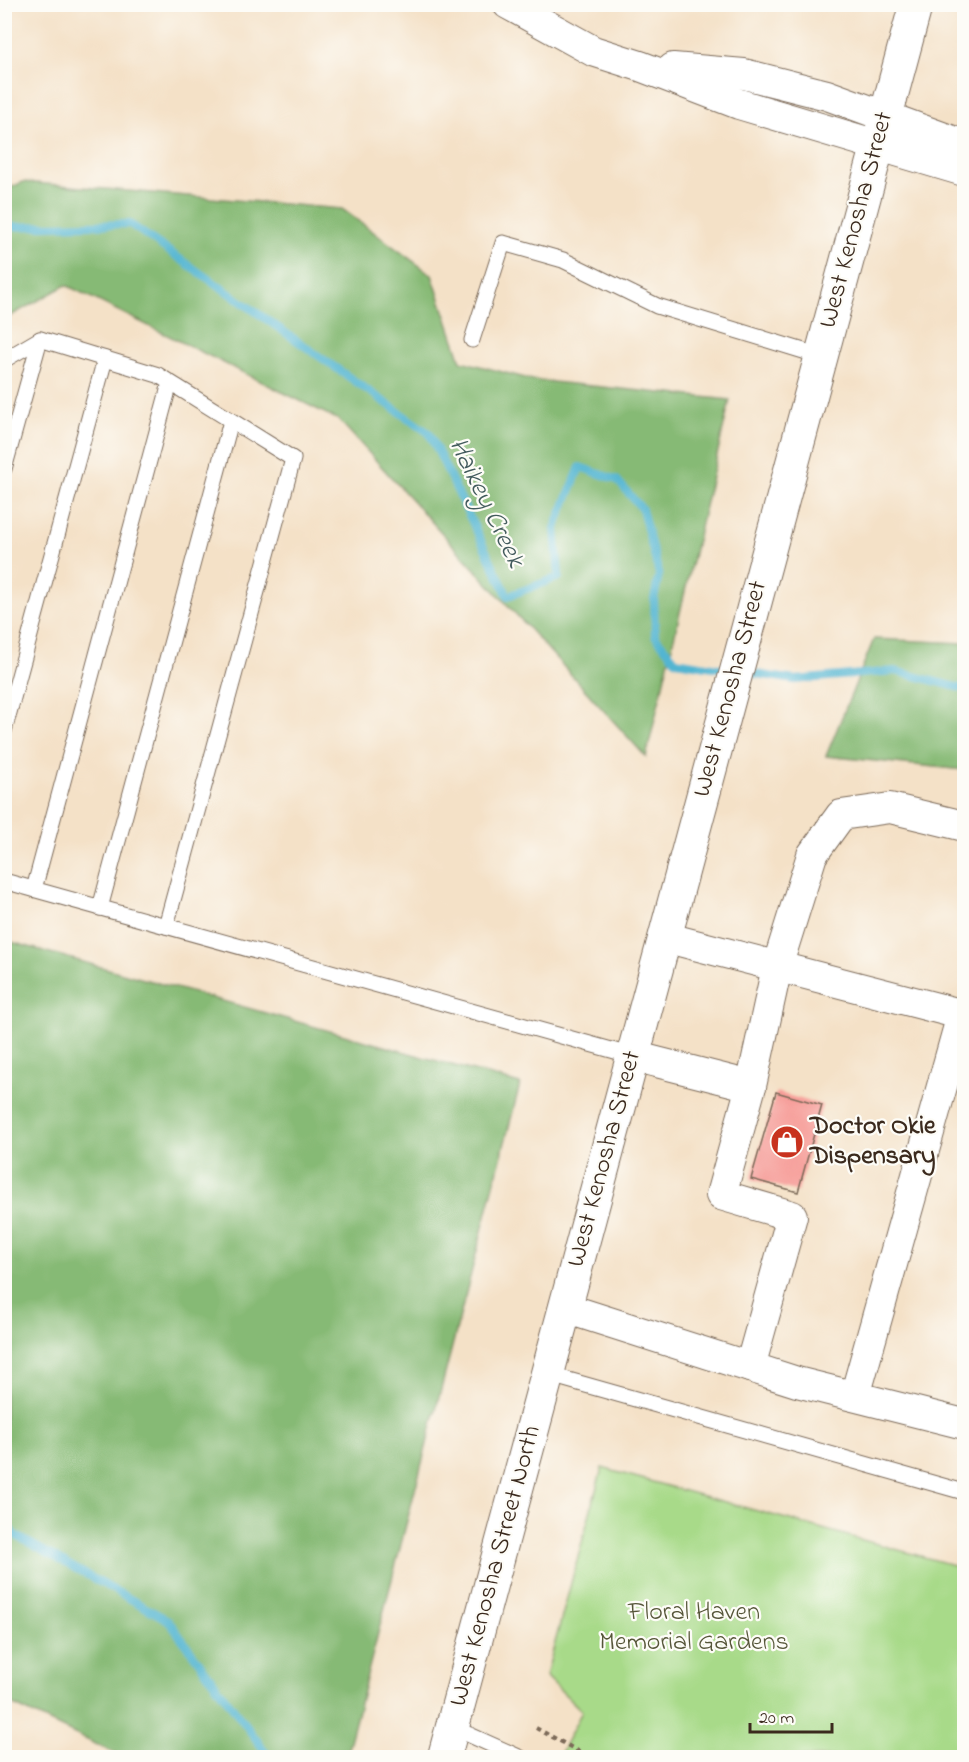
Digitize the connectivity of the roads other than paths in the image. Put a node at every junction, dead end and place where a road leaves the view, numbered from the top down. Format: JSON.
{"nodes":[{"id":1,"x":508,"y":4,"type":"edge"},
{"id":2,"x":916,"y":4,"type":"edge"},
{"id":3,"x":881,"y":132,"type":"junction"},
{"id":4,"x":964,"y":145,"type":"edge"},
{"id":5,"x":964,"y":171,"type":"edge"},
{"id":6,"x":40,"y":339,"type":"junction"},
{"id":7,"x":472,"y":340,"type":"dead end"},
{"id":8,"x":820,"y":356,"type":"junction"},
{"id":9,"x":105,"y":359,"type":"junction"},
{"id":10,"x":4,"y":360,"type":"edge"},
{"id":11,"x":170,"y":383,"type":"junction"},
{"id":12,"x":231,"y":421,"type":"junction"},
{"id":13,"x":4,"y":469,"type":"edge"},
{"id":14,"x":4,"y":731,"type":"edge"},
{"id":15,"x":964,"y":826,"type":"edge"},
{"id":16,"x":4,"y":881,"type":"edge"},
{"id":17,"x":34,"y":889,"type":"junction"},
{"id":18,"x":100,"y":908,"type":"junction"},
{"id":19,"x":166,"y":926,"type":"junction"},
{"id":20,"x":664,"y":937,"type":"junction"},
{"id":21,"x":777,"y":967,"type":"junction"},
{"id":22,"x":963,"y":1015,"type":"edge"},
{"id":23,"x":633,"y":1056,"type":"junction"},
{"id":24,"x":751,"y":1086,"type":"junction"},
{"id":25,"x":565,"y":1308,"type":"junction"},
{"id":26,"x":750,"y":1367,"type":"junction"},
{"id":27,"x":547,"y":1374,"type":"junction"},
{"id":28,"x":855,"y":1396,"type":"junction"},
{"id":29,"x":964,"y":1424,"type":"edge"},
{"id":30,"x":964,"y":1492,"type":"edge"},
{"id":31,"x":448,"y":1742,"type":"edge"},
{"id":32,"x":521,"y":1758,"type":"edge"}],
"edges":[{"from":1,"to":3,"type":"street"},
{"from":2,"to":3,"type":"main road","name":"West Kenosha Street"},
{"from":3,"to":4,"type":"street"},
{"from":3,"to":5,"type":"street"},
{"from":3,"to":8,"type":"main road","name":"West Kenosha Street"},
{"from":6,"to":9,"type":"lane"},
{"from":6,"to":10,"type":"lane"},
{"from":6,"to":13,"type":"lane"},
{"from":7,"to":8,"type":"lane"},
{"from":8,"to":20,"type":"main road","name":"West Kenosha Street"},
{"from":9,"to":11,"type":"lane"},
{"from":9,"to":14,"type":"lane"},
{"from":11,"to":12,"type":"lane"},
{"from":11,"to":17,"type":"lane"},
{"from":12,"to":18,"type":"lane"},
{"from":12,"to":19,"type":"lane"},
{"from":15,"to":21,"type":"street"},
{"from":16,"to":17,"type":"lane"},
{"from":17,"to":18,"type":"lane"},
{"from":18,"to":19,"type":"lane"},
{"from":19,"to":23,"type":"lane"},
{"from":20,"to":21,"type":"street"},
{"from":20,"to":23,"type":"main road","name":"West Kenosha Street"},
{"from":21,"to":22,"type":"street"},
{"from":21,"to":24,"type":"street"},
{"from":22,"to":28,"type":"street"},
{"from":23,"to":24,"type":"street"},
{"from":23,"to":25,"type":"main road","name":"West Kenosha Street"},
{"from":24,"to":26,"type":"street"},
{"from":25,"to":26,"type":"street"},
{"from":25,"to":27,"type":"main road","name":"West Kenosha Street"},
{"from":26,"to":28,"type":"street"},
{"from":27,"to":30,"type":"lane"},
{"from":27,"to":31,"type":"main road","name":"West Kenosha Street North"},
{"from":28,"to":29,"type":"street"},
{"from":31,"to":32,"type":"lane"}]}
